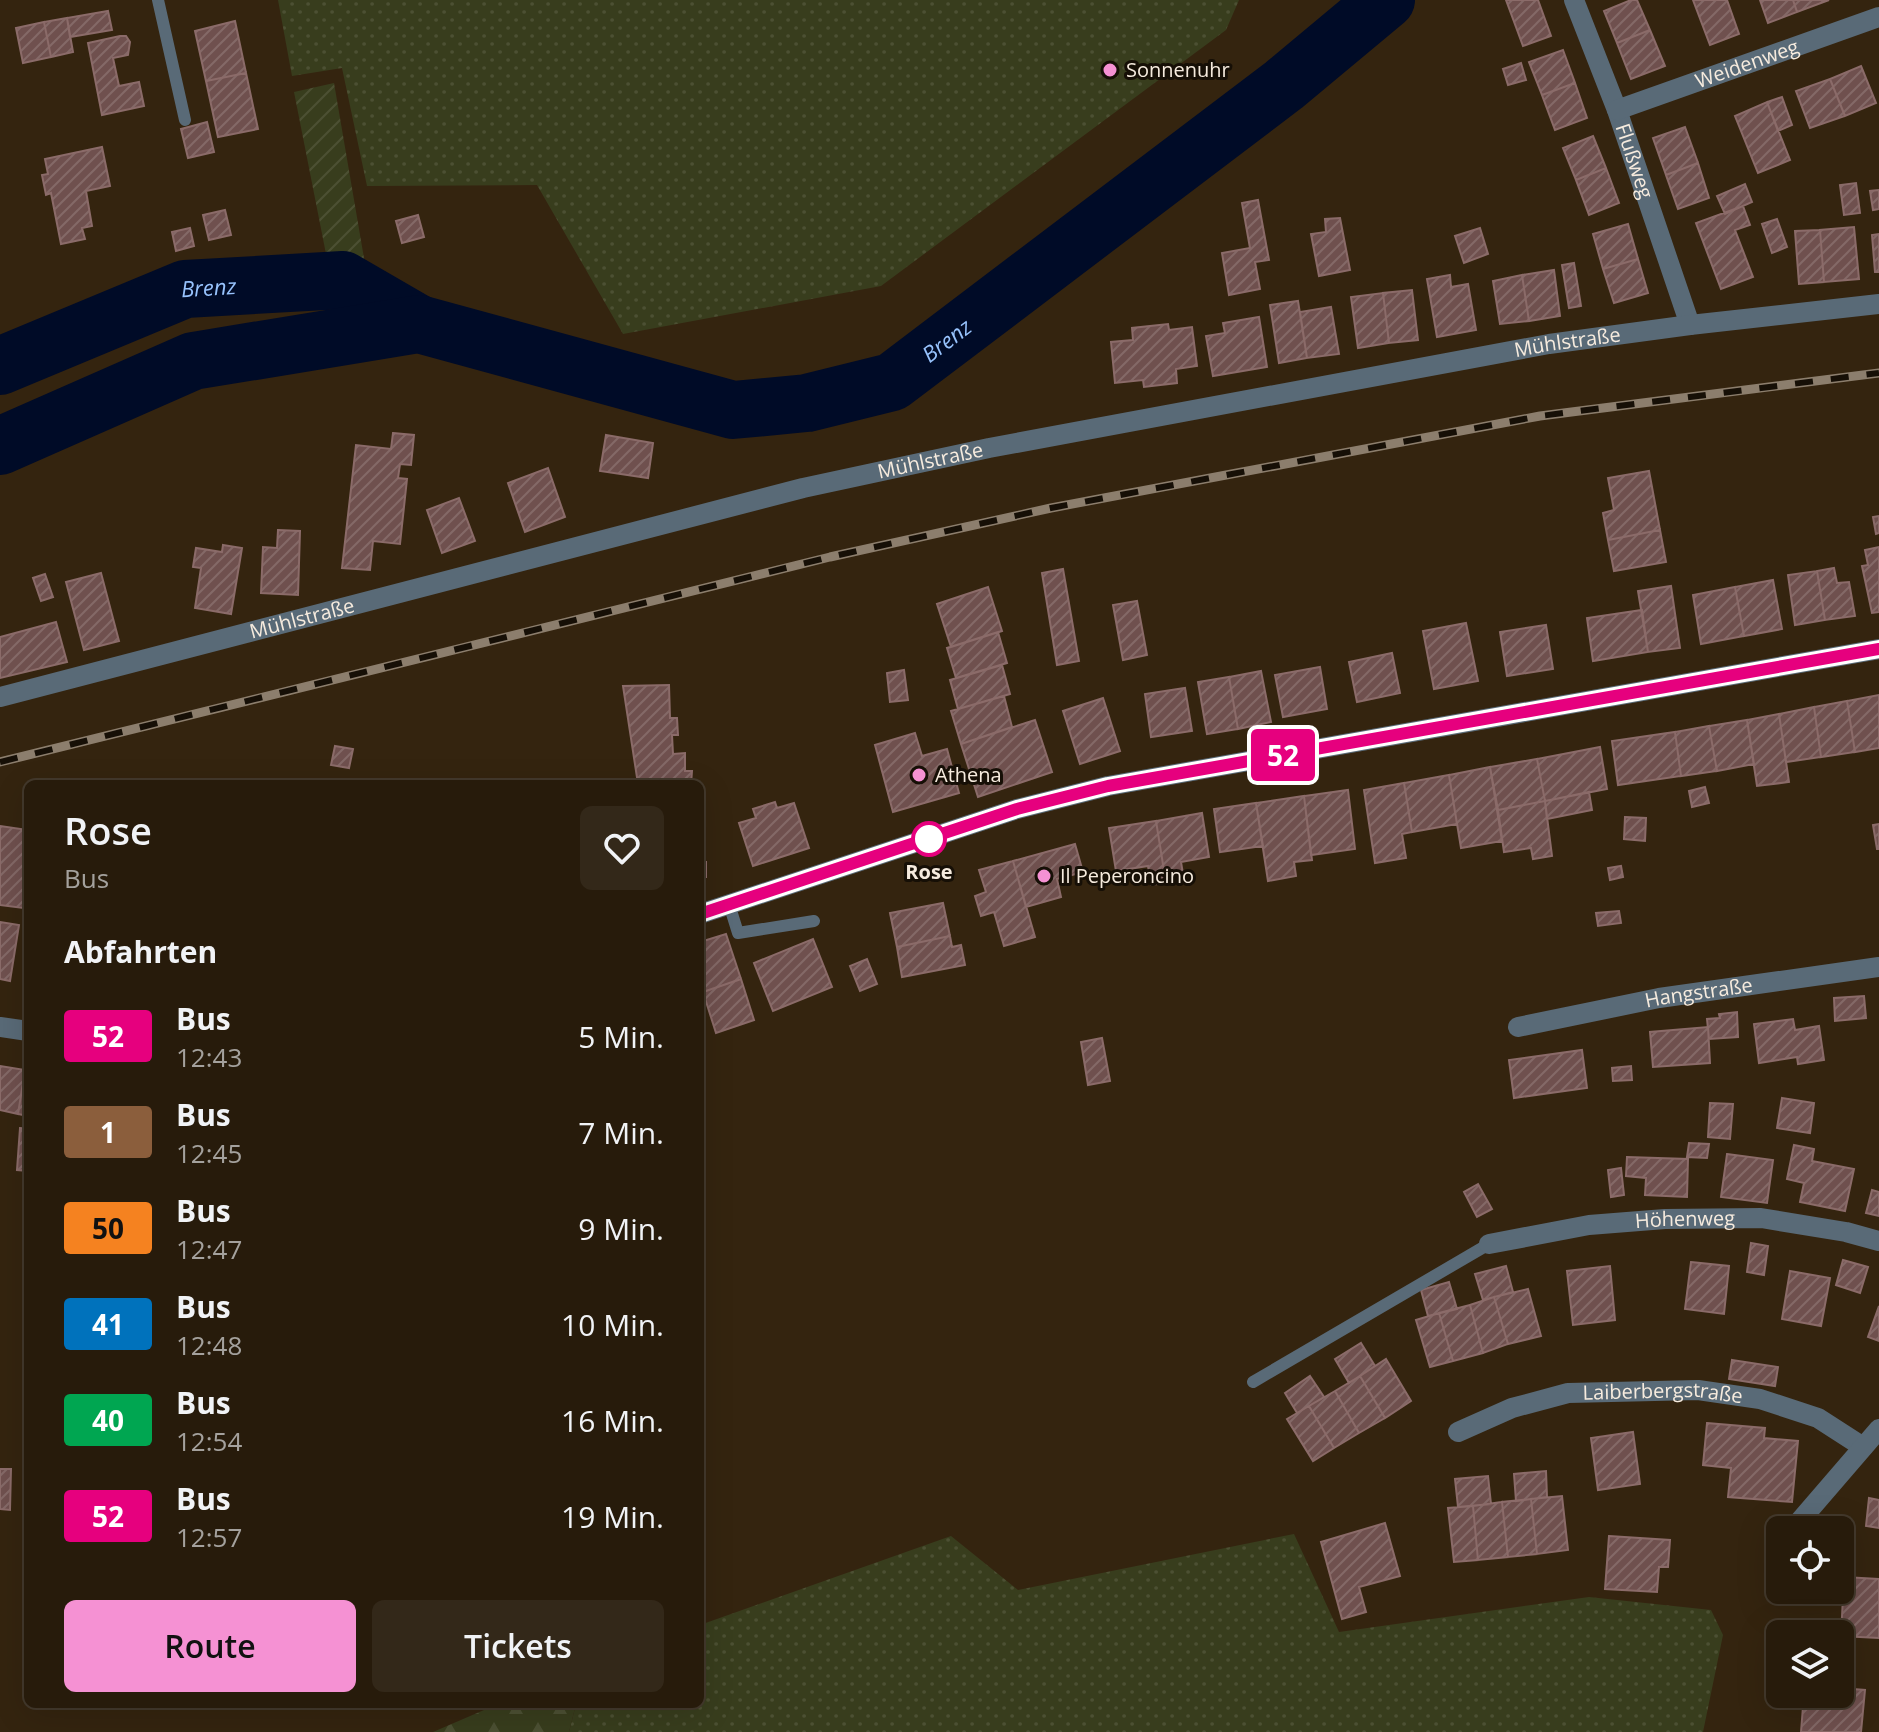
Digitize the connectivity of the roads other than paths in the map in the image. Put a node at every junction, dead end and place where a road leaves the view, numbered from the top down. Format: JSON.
{"nodes":[{"id":1,"x":158,"y":0,"type":"edge"},
{"id":2,"x":1574,"y":0,"type":"edge"},
{"id":3,"x":1879,"y":17,"type":"edge"},
{"id":4,"x":1617,"y":110,"type":"junction"},
{"id":5,"x":185,"y":120,"type":"dead end"},
{"id":6,"x":1879,"y":304,"type":"edge"},
{"id":7,"x":1690,"y":325,"type":"junction"},
{"id":8,"x":1879,"y":649,"type":"edge"},
{"id":9,"x":0,"y":697,"type":"edge"},
{"id":10,"x":729,"y":904,"type":"junction"},
{"id":11,"x":704,"y":913,"type":"edge"},
{"id":12,"x":814,"y":921,"type":"dead end"},
{"id":13,"x":1879,"y":967,"type":"edge"},
{"id":14,"x":0,"y":1027,"type":"edge"},
{"id":15,"x":1518,"y":1027,"type":"dead end"},
{"id":16,"x":24,"y":1030,"type":"edge"},
{"id":17,"x":1879,"y":1241,"type":"edge"},
{"id":18,"x":1489,"y":1244,"type":"joint"},
{"id":19,"x":1253,"y":1382,"type":"dead end"},
{"id":20,"x":1879,"y":1429,"type":"edge"},
{"id":21,"x":1458,"y":1432,"type":"dead end"},
{"id":22,"x":1863,"y":1447,"type":"junction"},
{"id":23,"x":1804,"y":1516,"type":"edge"}],
"edges":[{"from":1,"to":5,"type":"lane"},
{"from":2,"to":4,"type":"street","name":"Flußweg"},
{"from":3,"to":4,"type":"street","name":"Weidenweg"},
{"from":4,"to":7,"type":"street","name":"Flußweg"},
{"from":6,"to":7,"type":"street","name":"Mühlstraße"},
{"from":7,"to":9,"type":"street","name":"Mühlstraße"},
{"from":8,"to":10,"type":"street"},
{"from":10,"to":11,"type":"street"},
{"from":10,"to":12,"type":"lane"},
{"from":13,"to":15,"type":"street","name":"Hangstraße"},
{"from":14,"to":16,"type":"street"},
{"from":17,"to":18,"type":"street","name":"Höhenweg"},
{"from":18,"to":19,"type":"lane"},
{"from":20,"to":22,"type":"street"},
{"from":21,"to":22,"type":"street","name":"Laiberbergstraße"},
{"from":22,"to":23,"type":"street"}]}
